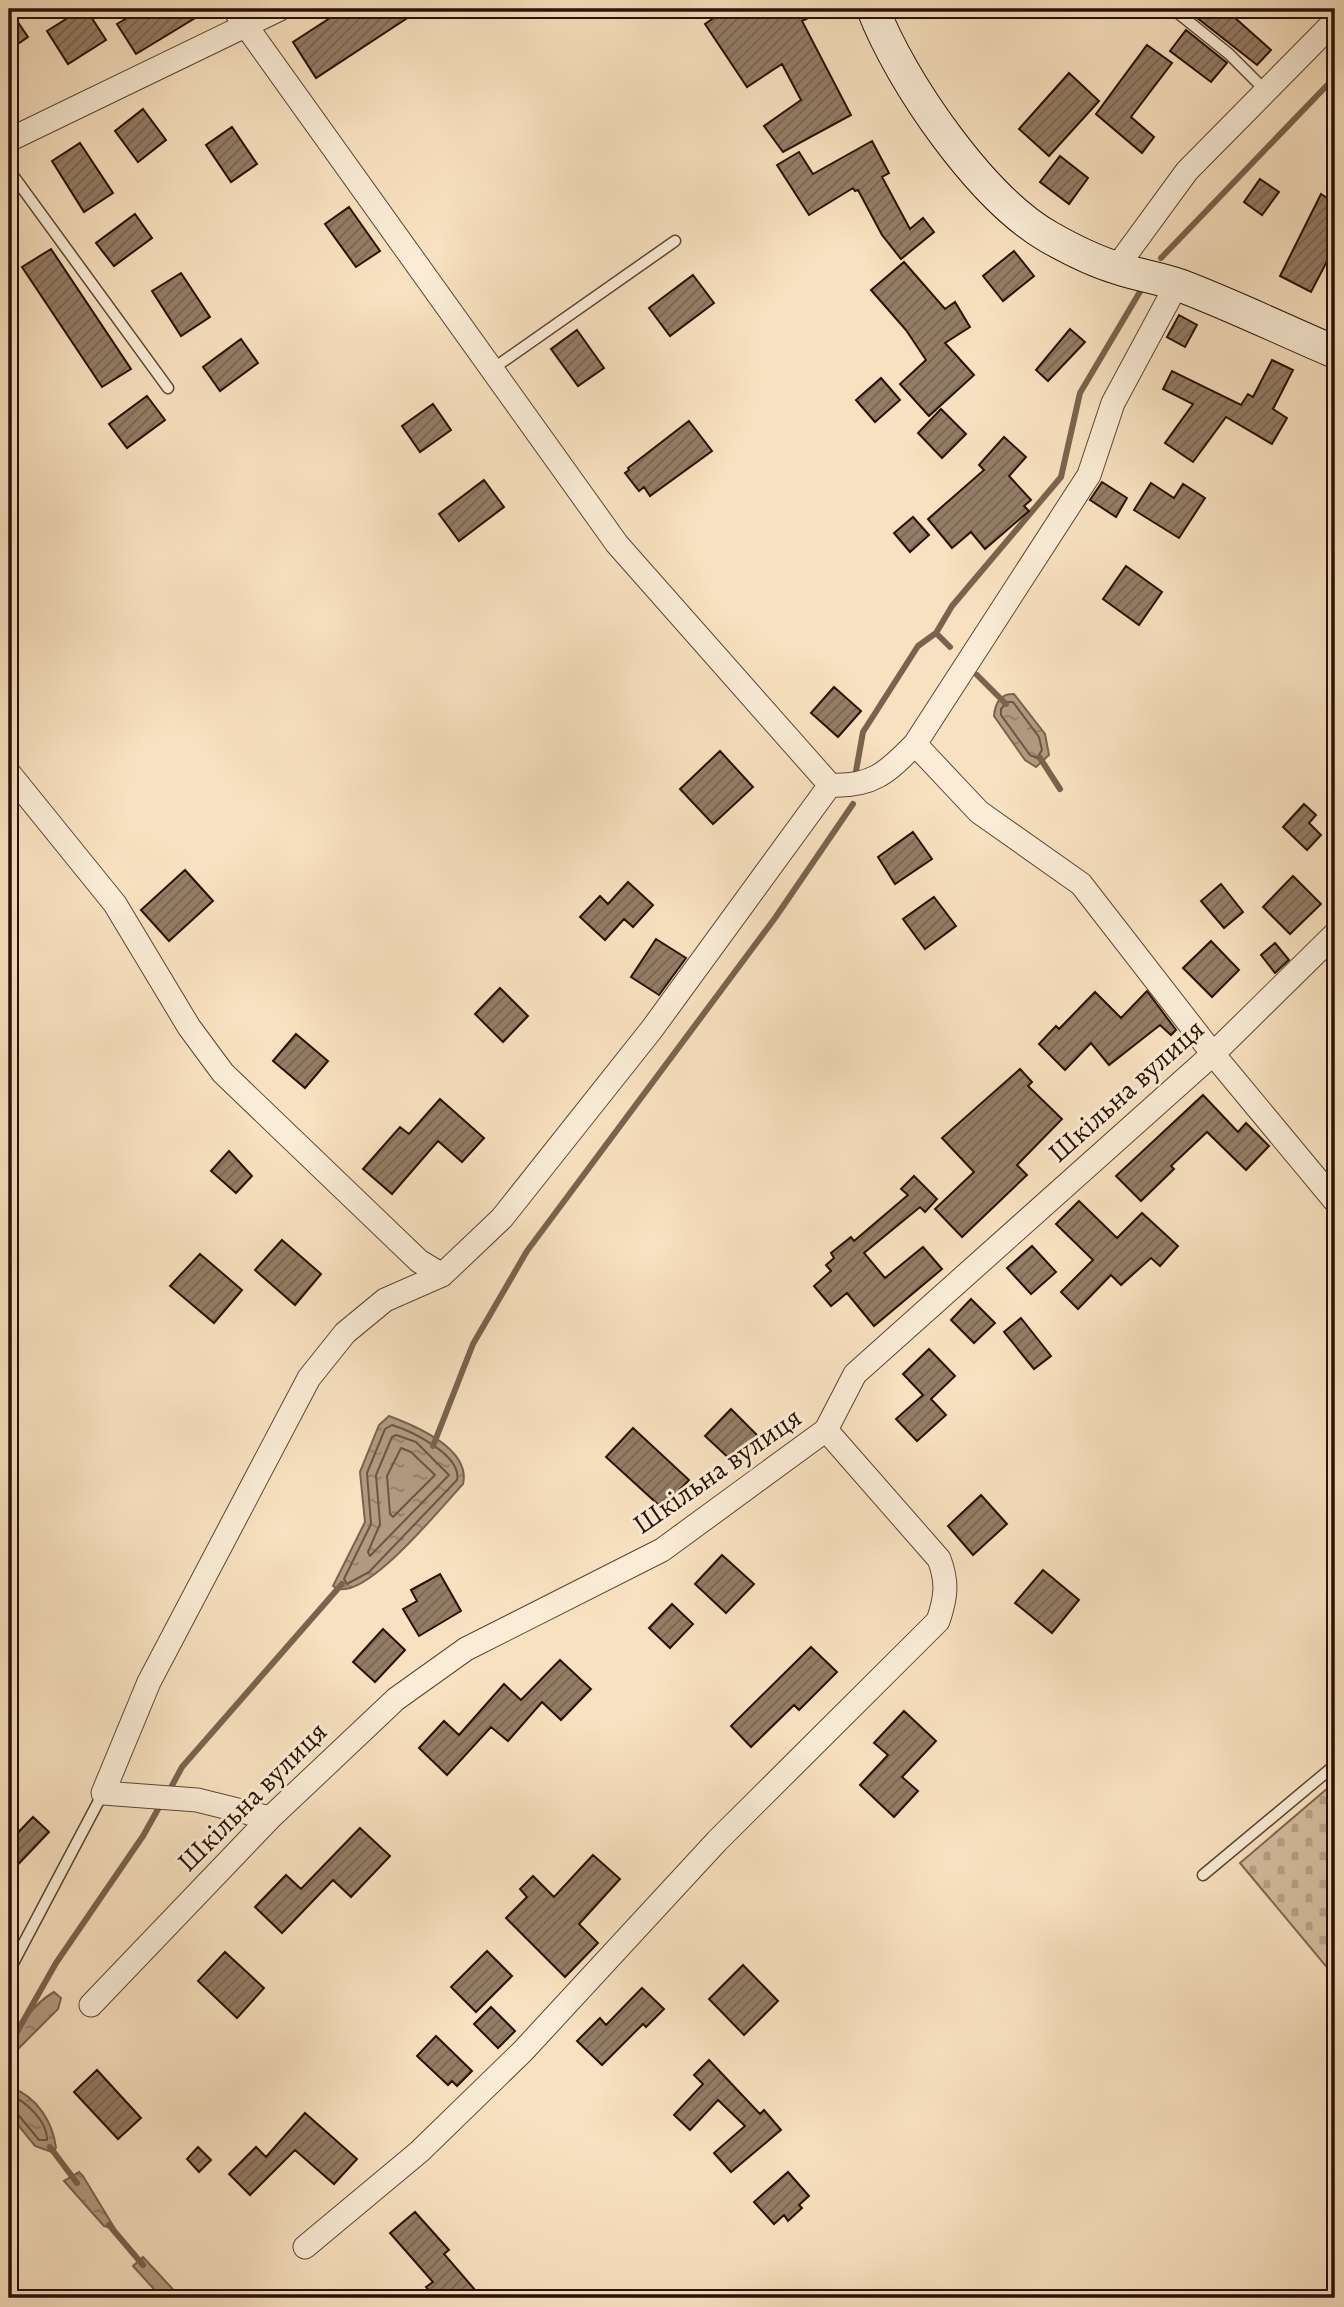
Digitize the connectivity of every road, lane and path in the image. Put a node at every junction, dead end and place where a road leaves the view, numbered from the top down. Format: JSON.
{"nodes":[{"id":1,"x":280,"y":9,"type":"edge"},
{"id":2,"x":873,"y":9,"type":"edge"},
{"id":3,"x":1173,"y":9,"type":"edge"},
{"id":4,"x":240,"y":18,"type":"edge"},
{"id":5,"x":1335,"y":21,"type":"edge"},
{"id":6,"x":1266,"y":91,"type":"junction"},
{"id":7,"x":9,"y":140,"type":"edge"},
{"id":8,"x":9,"y":170,"type":"edge"},
{"id":9,"x":676,"y":241,"type":"dead end"},
{"id":10,"x":1116,"y":268,"type":"junction"},
{"id":11,"x":1177,"y":284,"type":"junction"},
{"id":12,"x":1335,"y":352,"type":"edge"},
{"id":13,"x":491,"y":370,"type":"junction"},
{"id":14,"x":168,"y":388,"type":"dead end"},
{"id":15,"x":915,"y":744,"type":"junction"},
{"id":16,"x":9,"y":773,"type":"edge"},
{"id":17,"x":830,"y":785,"type":"junction"},
{"id":18,"x":1335,"y":934,"type":"edge"},
{"id":19,"x":1213,"y":1054,"type":"junction"},
{"id":20,"x":1335,"y":1201,"type":"edge"},
{"id":21,"x":442,"y":1275,"type":"junction"},
{"id":22,"x":826,"y":1430,"type":"junction"},
{"id":23,"x":1335,"y":1765,"type":"edge"},
{"id":24,"x":103,"y":1793,"type":"junction"},
{"id":25,"x":270,"y":1818,"type":"junction"},
{"id":26,"x":1203,"y":1875,"type":"dead end"},
{"id":27,"x":9,"y":1971,"type":"edge"},
{"id":28,"x":91,"y":2005,"type":"dead end"},
{"id":29,"x":305,"y":2247,"type":"dead end"}],
"edges":[{"from":1,"to":4,"type":"street"},
{"from":2,"to":10,"type":"main road"},
{"from":3,"to":6,"type":"lane"},
{"from":4,"to":7,"type":"street"},
{"from":4,"to":13,"type":"street"},
{"from":5,"to":6,"type":"street"},
{"from":6,"to":10,"type":"street"},
{"from":8,"to":14,"type":"lane"},
{"from":9,"to":13,"type":"lane"},
{"from":10,"to":11,"type":"main road"},
{"from":11,"to":12,"type":"main road"},
{"from":11,"to":15,"type":"street"},
{"from":13,"to":17,"type":"street"},
{"from":15,"to":17,"type":"street"},
{"from":15,"to":19,"type":"street"},
{"from":16,"to":21,"type":"street"},
{"from":17,"to":21,"type":"street"},
{"from":18,"to":19,"type":"street","name":"Шкільна вулиця"},
{"from":19,"to":20,"type":"street"},
{"from":19,"to":22,"type":"street","name":"Шкільна вулиця"},
{"from":21,"to":24,"type":"street"},
{"from":22,"to":25,"type":"street","name":"Шкільна вулиця"},
{"from":22,"to":29,"type":"street"},
{"from":23,"to":26,"type":"lane"},
{"from":24,"to":25,"type":"street"},
{"from":24,"to":27,"type":"lane"},
{"from":25,"to":28,"type":"street","name":"Шкільна вулиця"}]}
